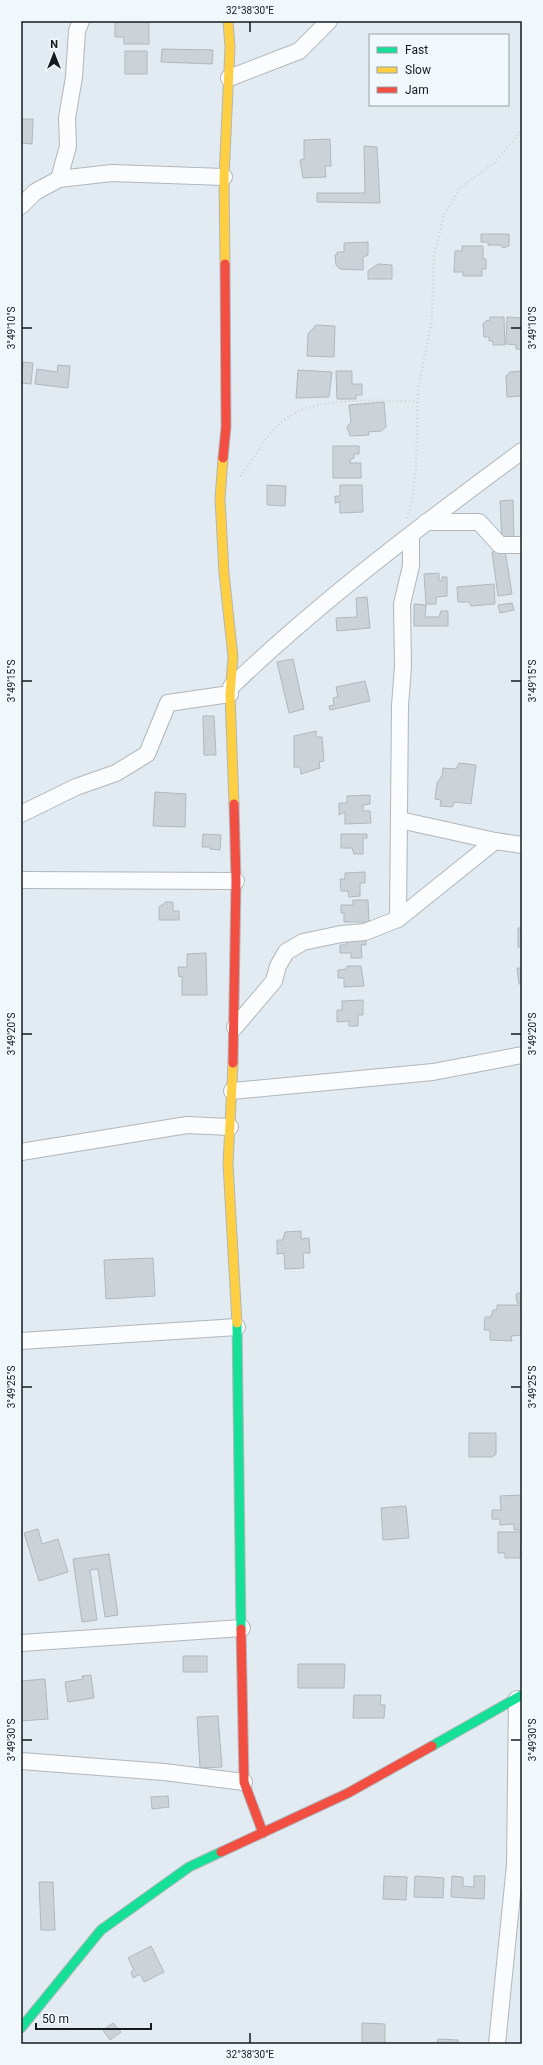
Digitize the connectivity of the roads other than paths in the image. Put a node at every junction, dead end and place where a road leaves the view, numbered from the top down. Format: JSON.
{"nodes":[{"id":1,"x":81,"y":21,"type":"edge"},
{"id":2,"x":228,"y":21,"type":"edge"},
{"id":3,"x":329,"y":21,"type":"edge"},
{"id":4,"x":229,"y":78,"type":"junction"},
{"id":5,"x":224,"y":177,"type":"junction"},
{"id":6,"x":59,"y":179,"type":"junction"},
{"id":7,"x":21,"y":206,"type":"edge"},
{"id":8,"x":522,"y":451,"type":"edge"},
{"id":9,"x":426,"y":522,"type":"junction"},
{"id":10,"x":405,"y":540,"type":"junction"},
{"id":11,"x":522,"y":545,"type":"edge"},
{"id":12,"x":230,"y":691,"type":"junction"},
{"id":13,"x":21,"y":814,"type":"edge"},
{"id":14,"x":400,"y":820,"type":"junction"},
{"id":15,"x":495,"y":841,"type":"junction"},
{"id":16,"x":522,"y":845,"type":"edge"},
{"id":17,"x":21,"y":880,"type":"edge"},
{"id":18,"x":236,"y":881,"type":"junction"},
{"id":19,"x":398,"y":919,"type":"junction"},
{"id":20,"x":235,"y":1027,"type":"junction"},
{"id":21,"x":522,"y":1055,"type":"edge"},
{"id":22,"x":232,"y":1091,"type":"junction"},
{"id":23,"x":230,"y":1127,"type":"junction"},
{"id":24,"x":21,"y":1152,"type":"edge"},
{"id":25,"x":237,"y":1327,"type":"junction"},
{"id":26,"x":21,"y":1341,"type":"edge"},
{"id":27,"x":242,"y":1628,"type":"junction"},
{"id":28,"x":21,"y":1643,"type":"edge"},
{"id":29,"x":520,"y":1697,"type":"edge"},
{"id":30,"x":21,"y":1761,"type":"edge"},
{"id":31,"x":520,"y":1780,"type":"edge"},
{"id":32,"x":244,"y":1782,"type":"junction"},
{"id":33,"x":263,"y":1833,"type":"junction"},
{"id":34,"x":21,"y":2028,"type":"edge"},
{"id":35,"x":497,"y":2044,"type":"edge"}],
"edges":[{"from":1,"to":6,"type":"street"},
{"from":2,"to":4,"type":"street"},
{"from":3,"to":4,"type":"street"},
{"from":4,"to":5,"type":"street"},
{"from":5,"to":6,"type":"street"},
{"from":5,"to":12,"type":"street"},
{"from":6,"to":7,"type":"street"},
{"from":8,"to":9,"type":"street"},
{"from":9,"to":10,"type":"street"},
{"from":9,"to":11,"type":"street"},
{"from":10,"to":12,"type":"street"},
{"from":10,"to":14,"type":"street"},
{"from":12,"to":13,"type":"street"},
{"from":12,"to":18,"type":"street"},
{"from":14,"to":15,"type":"street"},
{"from":14,"to":19,"type":"street"},
{"from":15,"to":16,"type":"street"},
{"from":15,"to":19,"type":"street"},
{"from":17,"to":18,"type":"street"},
{"from":18,"to":20,"type":"street"},
{"from":19,"to":20,"type":"street"},
{"from":20,"to":22,"type":"street"},
{"from":21,"to":22,"type":"street"},
{"from":22,"to":23,"type":"street"},
{"from":23,"to":24,"type":"street"},
{"from":23,"to":25,"type":"street"},
{"from":25,"to":26,"type":"street"},
{"from":25,"to":27,"type":"street"},
{"from":27,"to":28,"type":"street"},
{"from":27,"to":32,"type":"street"},
{"from":29,"to":31,"type":"street"},
{"from":29,"to":33,"type":"street"},
{"from":30,"to":32,"type":"street"},
{"from":31,"to":35,"type":"street"},
{"from":32,"to":33,"type":"street"},
{"from":33,"to":34,"type":"street"}]}
